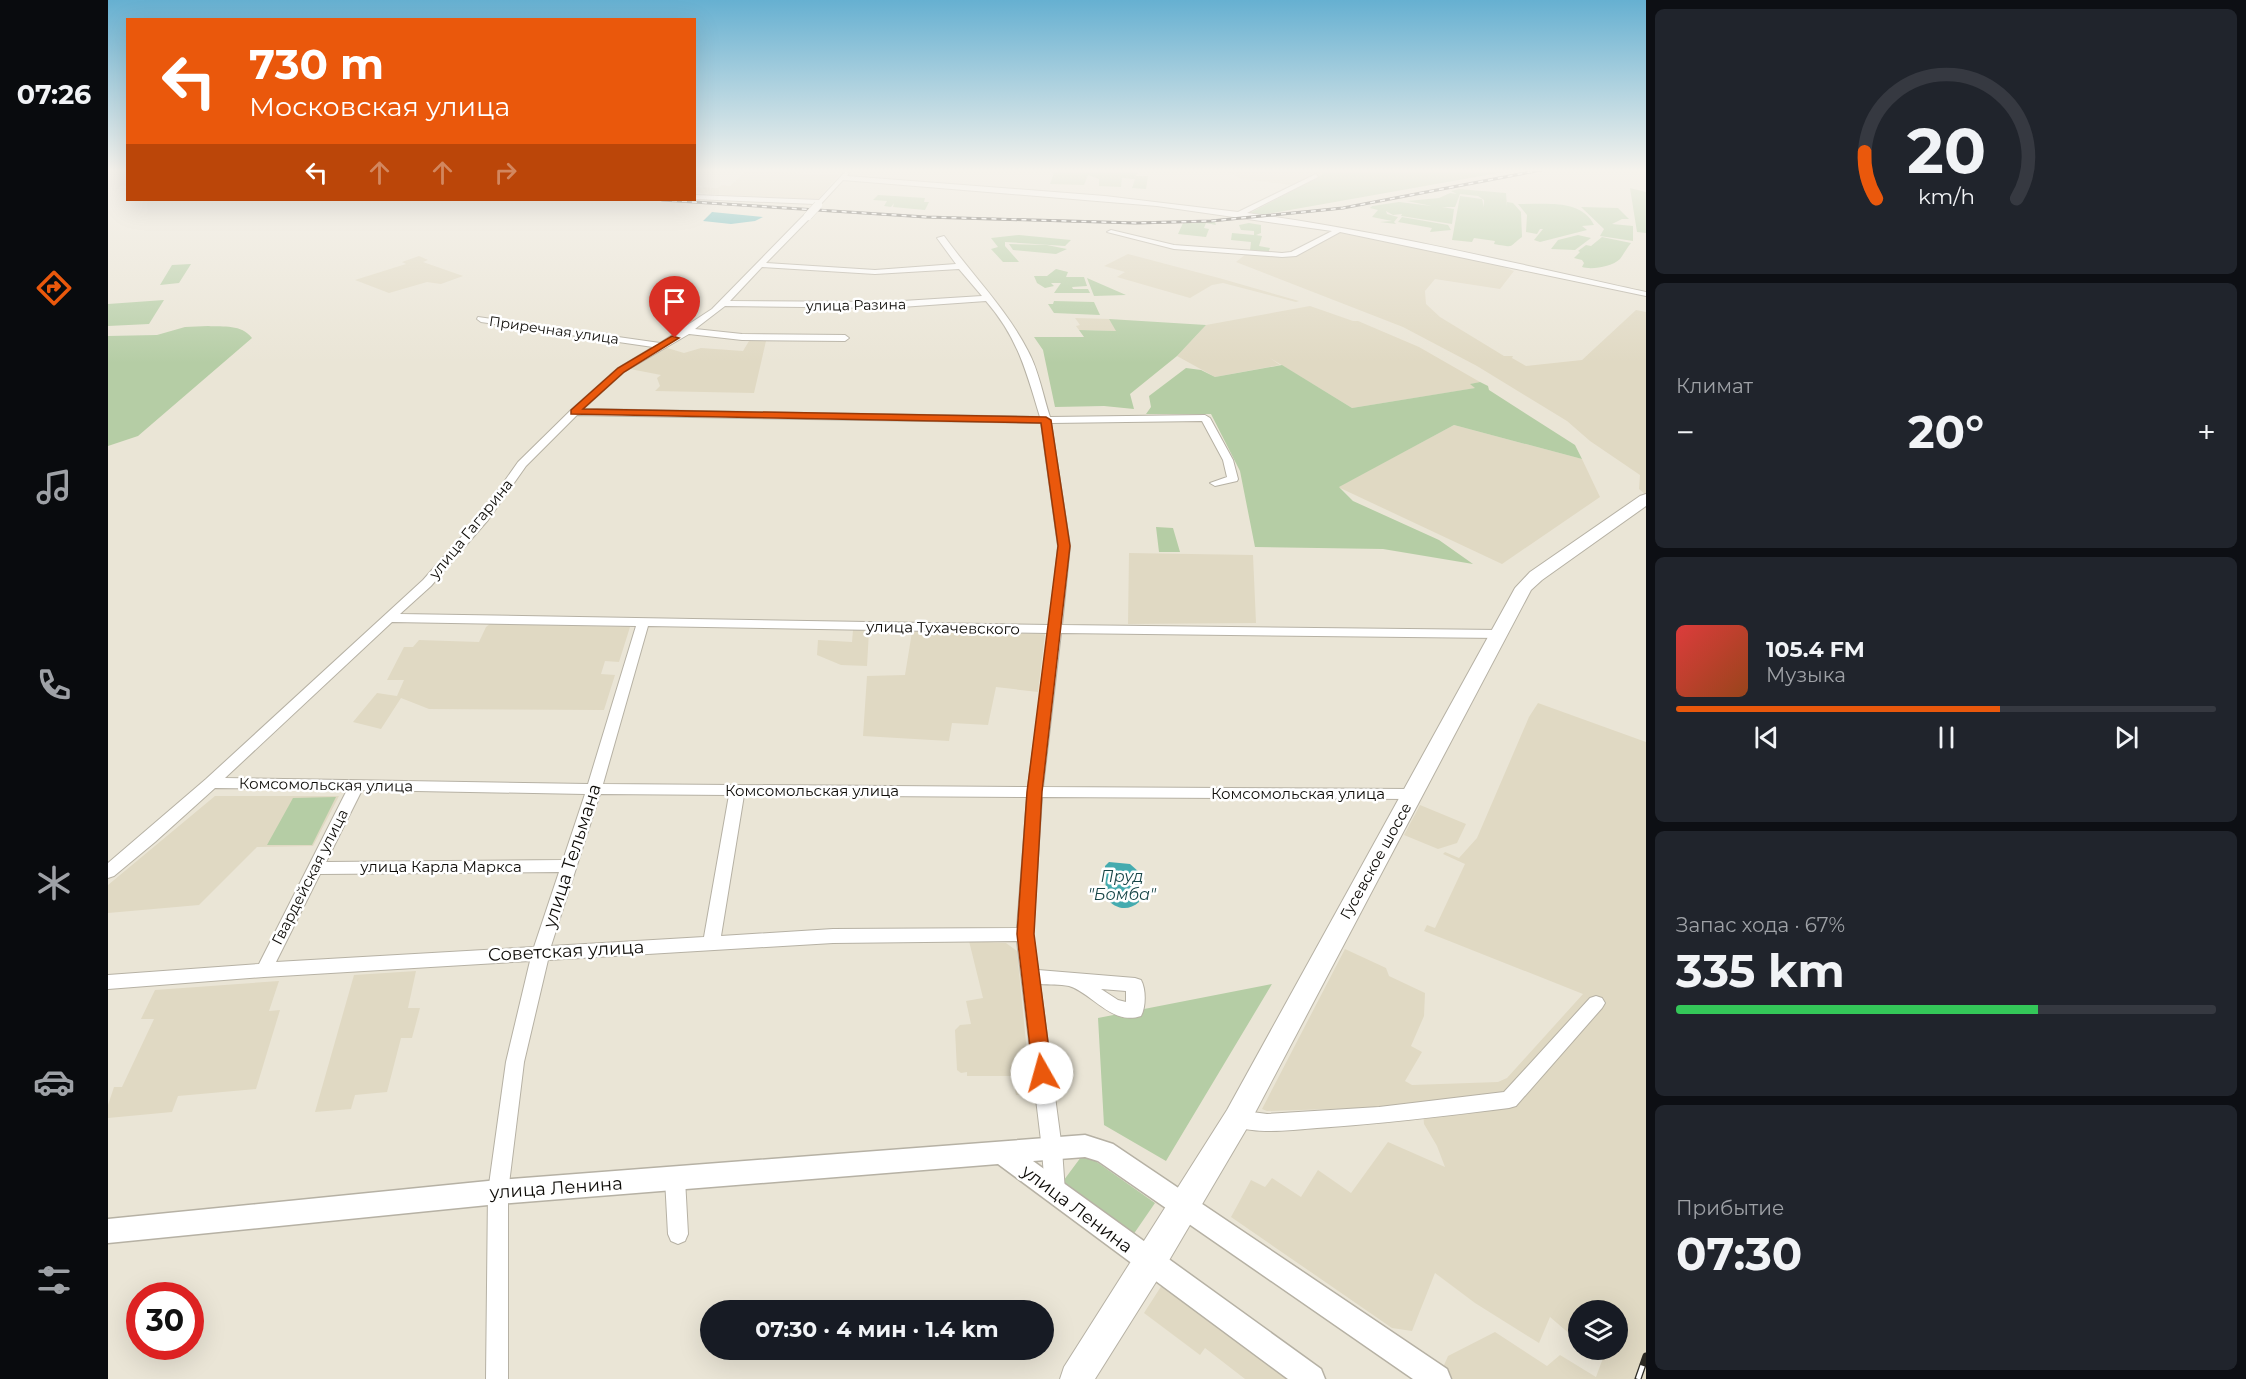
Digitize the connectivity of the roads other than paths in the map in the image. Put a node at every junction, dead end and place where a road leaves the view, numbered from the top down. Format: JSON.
{"nodes":[{"id":1,"x":790,"y":234,"type":"edge"},
{"id":2,"x":1121,"y":234,"type":"edge"},
{"id":3,"x":1331,"y":234,"type":"edge"},
{"id":4,"x":1360,"y":234,"type":"edge"},
{"id":5,"x":941,"y":238,"type":"dead end"},
{"id":6,"x":760,"y":265,"type":"junction"},
{"id":7,"x":961,"y":266,"type":"junction"},
{"id":8,"x":1646,"y":294,"type":"edge"},
{"id":9,"x":989,"y":298,"type":"junction"},
{"id":10,"x":723,"y":303,"type":"junction"},
{"id":11,"x":481,"y":319,"type":"dead end"},
{"id":12,"x":687,"y":331,"type":"junction"},
{"id":13,"x":845,"y":338,"type":"dead end"},
{"id":14,"x":663,"y":346,"type":"junction"},
{"id":15,"x":574,"y":412,"type":"junction"},
{"id":16,"x":1046,"y":420,"type":"junction"},
{"id":17,"x":1215,"y":483,"type":"dead end"},
{"id":18,"x":1646,"y":499,"type":"edge"},
{"id":19,"x":387,"y":618,"type":"junction"},
{"id":20,"x":643,"y":622,"type":"junction"},
{"id":21,"x":1055,"y":629,"type":"junction"},
{"id":22,"x":1499,"y":634,"type":"junction"},
{"id":23,"x":211,"y":783,"type":"junction"},
{"id":24,"x":357,"y":785,"type":"junction"},
{"id":25,"x":594,"y":789,"type":"junction"},
{"id":26,"x":737,"y":790,"type":"junction"},
{"id":27,"x":1035,"y":792,"type":"junction"},
{"id":28,"x":1412,"y":794,"type":"junction"},
{"id":29,"x":567,"y":866,"type":"junction"},
{"id":30,"x":315,"y":868,"type":"junction"},
{"id":31,"x":108,"y":872,"type":"edge"},
{"id":32,"x":1025,"y":934,"type":"junction"},
{"id":33,"x":711,"y":943,"type":"junction"},
{"id":34,"x":541,"y":952,"type":"junction"},
{"id":35,"x":264,"y":969,"type":"junction"},
{"id":36,"x":1031,"y":976,"type":"junction"},
{"id":37,"x":1074,"y":980,"type":"dead end"},
{"id":38,"x":108,"y":982,"type":"edge"},
{"id":39,"x":1596,"y":1003,"type":"dead end"},
{"id":40,"x":1236,"y":1119,"type":"junction"},
{"id":41,"x":1052,"y":1149,"type":"junction"},
{"id":42,"x":1004,"y":1154,"type":"junction"},
{"id":43,"x":675,"y":1179,"type":"junction"},
{"id":44,"x":498,"y":1192,"type":"junction"},
{"id":45,"x":1054,"y":1192,"type":"junction"},
{"id":46,"x":1184,"y":1207,"type":"junction"},
{"id":47,"x":108,"y":1231,"type":"edge"},
{"id":48,"x":678,"y":1233,"type":"dead end"},
{"id":49,"x":1150,"y":1263,"type":"junction"},
{"id":50,"x":496,"y":1379,"type":"edge"},
{"id":51,"x":1076,"y":1379,"type":"edge"},
{"id":52,"x":1311,"y":1379,"type":"edge"},
{"id":53,"x":1437,"y":1379,"type":"edge"}],
"edges":[{"from":1,"to":6,"type":"street","name":"улица Гагарина","bridge":true},
{"from":2,"to":3,"type":"street"},
{"from":4,"to":8,"type":"street"},
{"from":5,"to":7,"type":"street"},
{"from":6,"to":7,"type":"street"},
{"from":6,"to":10,"type":"street","name":"улица Гагарина"},
{"from":7,"to":9,"type":"street"},
{"from":9,"to":10,"type":"street","name":"улица Разина"},
{"from":9,"to":16,"type":"street"},
{"from":10,"to":12,"type":"street","name":"улица Гагарина"},
{"from":11,"to":14,"type":"street","name":"Приречная улица"},
{"from":12,"to":13,"type":"street"},
{"from":12,"to":14,"type":"street","name":"улица Гагарина"},
{"from":14,"to":15,"type":"street","name":"улица Гагарина"},
{"from":15,"to":16,"type":"street"},
{"from":15,"to":19,"type":"street","name":"улица Гагарина"},
{"from":16,"to":17,"type":"street"},
{"from":16,"to":21,"type":"street"},
{"from":18,"to":22,"type":"highway","name":"Гусевское шоссе"},
{"from":19,"to":20,"type":"street","name":"улица Тухачевского"},
{"from":19,"to":23,"type":"street","name":"улица Гагарина"},
{"from":20,"to":21,"type":"street","name":"улица Тухачевского"},
{"from":20,"to":25,"type":"street","name":"улица Тельмана"},
{"from":21,"to":22,"type":"street","name":"улица Тухачевского"},
{"from":21,"to":27,"type":"street"},
{"from":22,"to":28,"type":"highway","name":"Гусевское шоссе"},
{"from":23,"to":24,"type":"street","name":"Комсомольская улица"},
{"from":23,"to":31,"type":"street","name":"улица Гагарина"},
{"from":24,"to":25,"type":"street","name":"Комсомольская улица"},
{"from":24,"to":30,"type":"street","name":"Гвардейская улица"},
{"from":25,"to":26,"type":"street","name":"Комсомольская улица"},
{"from":25,"to":29,"type":"street","name":"улица Тельмана"},
{"from":26,"to":27,"type":"street","name":"Комсомольская улица"},
{"from":26,"to":33,"type":"street"},
{"from":27,"to":28,"type":"street","name":"Комсомольская улица"},
{"from":27,"to":32,"type":"street"},
{"from":28,"to":40,"type":"highway","name":"Гусевское шоссе"},
{"from":29,"to":30,"type":"street","name":"улица Карла Маркса"},
{"from":29,"to":34,"type":"street","name":"улица Тельмана"},
{"from":30,"to":35,"type":"street","name":"Гвардейская улица"},
{"from":32,"to":33,"type":"street","name":"Советская улица"},
{"from":32,"to":36,"type":"street"},
{"from":33,"to":34,"type":"street","name":"Советская улица"},
{"from":34,"to":35,"type":"street","name":"Советская улица"},
{"from":34,"to":44,"type":"street","name":"улица Тельмана"},
{"from":35,"to":38,"type":"street","name":"Советская улица"},
{"from":36,"to":37,"type":"street"},
{"from":36,"to":41,"type":"street"},
{"from":39,"to":40,"type":"street"},
{"from":40,"to":46,"type":"highway","name":"Гусевское шоссе"},
{"from":41,"to":42,"type":"main road","name":"улица Ленина"},
{"from":41,"to":45,"type":"street"},
{"from":41,"to":46,"type":"main road","name":"улица Ленина"},
{"from":42,"to":43,"type":"main road","name":"улица Ленина"},
{"from":42,"to":45,"type":"main road","name":"улица Ленина"},
{"from":43,"to":44,"type":"main road","name":"улица Ленина"},
{"from":43,"to":48,"type":"street"},
{"from":44,"to":47,"type":"main road","name":"улица Ленина"},
{"from":44,"to":50,"type":"street","name":"улица Тельмана"},
{"from":45,"to":49,"type":"main road","name":"улица Ленина"},
{"from":46,"to":49,"type":"highway","name":"Гусевское шоссе"},
{"from":46,"to":53,"type":"main road","name":"улица Ленина"},
{"from":49,"to":51,"type":"highway","name":"Гусевское шоссе"},
{"from":49,"to":52,"type":"main road","name":"улица Ленина"}]}
